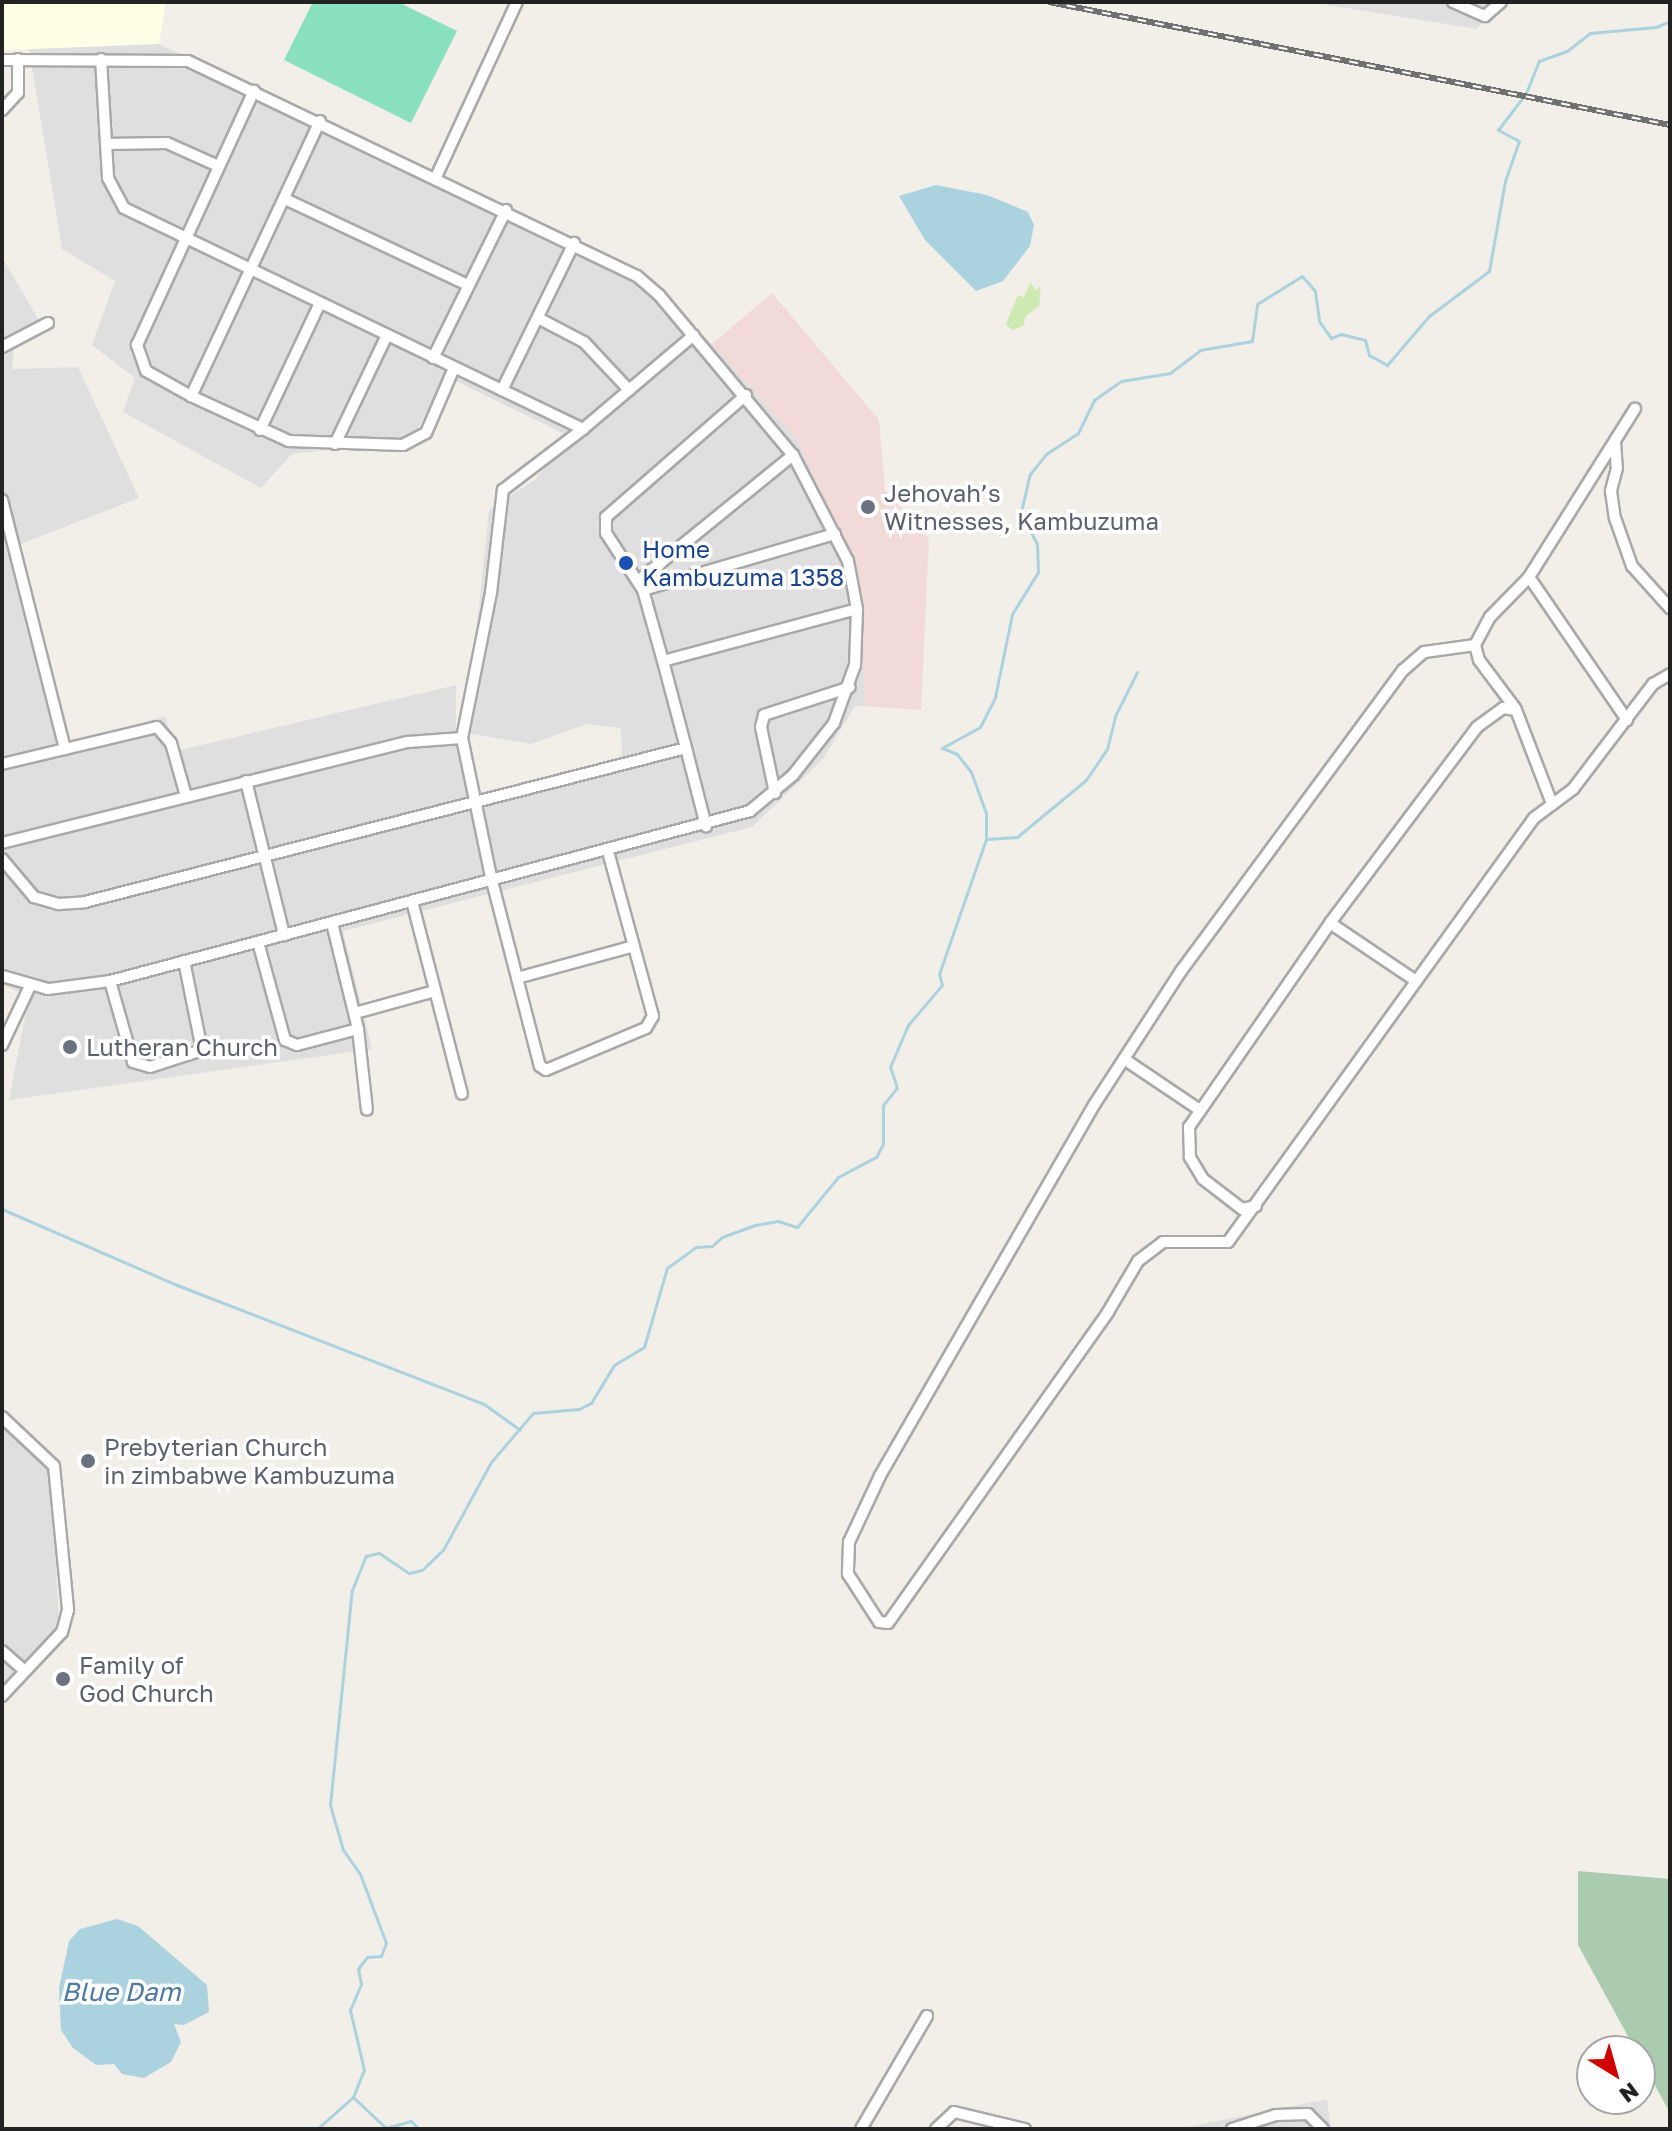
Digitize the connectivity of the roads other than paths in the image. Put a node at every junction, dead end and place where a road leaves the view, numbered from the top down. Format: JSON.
{"nodes":[{"id":1,"x":517,"y":2,"type":"edge"},
{"id":2,"x":1453,"y":2,"type":"edge"},
{"id":3,"x":1501,"y":2,"type":"edge"},
{"id":4,"x":18,"y":59,"type":"junction"},
{"id":5,"x":101,"y":59,"type":"junction"},
{"id":6,"x":2,"y":60,"type":"edge"},
{"id":7,"x":254,"y":91,"type":"junction"},
{"id":8,"x":2,"y":110,"type":"edge"},
{"id":9,"x":320,"y":121,"type":"junction"},
{"id":10,"x":106,"y":144,"type":"junction"},
{"id":11,"x":216,"y":165,"type":"junction"},
{"id":12,"x":436,"y":177,"type":"junction"},
{"id":13,"x":285,"y":199,"type":"junction"},
{"id":14,"x":506,"y":210,"type":"junction"},
{"id":15,"x":183,"y":238,"type":"junction"},
{"id":16,"x":574,"y":243,"type":"junction"},
{"id":17,"x":252,"y":269,"type":"junction"},
{"id":18,"x":468,"y":285,"type":"junction"},
{"id":19,"x":320,"y":303,"type":"junction"},
{"id":20,"x":538,"y":318,"type":"junction"},
{"id":21,"x":48,"y":323,"type":"dead end"},
{"id":22,"x":387,"y":335,"type":"junction"},
{"id":23,"x":694,"y":335,"type":"junction"},
{"id":24,"x":2,"y":347,"type":"edge"},
{"id":25,"x":433,"y":358,"type":"junction"},
{"id":26,"x":454,"y":368,"type":"junction"},
{"id":27,"x":502,"y":390,"type":"junction"},
{"id":28,"x":629,"y":390,"type":"junction"},
{"id":29,"x":746,"y":395,"type":"junction"},
{"id":30,"x":191,"y":396,"type":"junction"},
{"id":31,"x":1635,"y":409,"type":"dead end"},
{"id":32,"x":583,"y":429,"type":"junction"},
{"id":33,"x":260,"y":430,"type":"junction"},
{"id":34,"x":1615,"y":442,"type":"junction"},
{"id":35,"x":335,"y":444,"type":"junction"},
{"id":36,"x":793,"y":455,"type":"junction"},
{"id":37,"x":2,"y":500,"type":"edge"},
{"id":38,"x":835,"y":534,"type":"junction"},
{"id":39,"x":1529,"y":577,"type":"junction"},
{"id":40,"x":640,"y":586,"type":"junction"},
{"id":41,"x":1670,"y":608,"type":"edge"},
{"id":42,"x":857,"y":609,"type":"junction"},
{"id":43,"x":1475,"y":645,"type":"junction"},
{"id":44,"x":663,"y":661,"type":"junction"},
{"id":45,"x":1670,"y":674,"type":"edge"},
{"id":46,"x":850,"y":687,"type":"junction"},
{"id":47,"x":1516,"y":710,"type":"junction"},
{"id":48,"x":1627,"y":720,"type":"junction"},
{"id":49,"x":462,"y":738,"type":"junction"},
{"id":50,"x":686,"y":748,"type":"junction"},
{"id":51,"x":65,"y":749,"type":"junction"},
{"id":52,"x":2,"y":764,"type":"edge"},
{"id":53,"x":246,"y":781,"type":"junction"},
{"id":54,"x":775,"y":793,"type":"junction"},
{"id":55,"x":186,"y":796,"type":"junction"},
{"id":56,"x":473,"y":801,"type":"junction"},
{"id":57,"x":1552,"y":804,"type":"junction"},
{"id":58,"x":706,"y":826,"type":"junction"},
{"id":59,"x":2,"y":843,"type":"edge"},
{"id":60,"x":608,"y":852,"type":"junction"},
{"id":61,"x":265,"y":855,"type":"junction"},
{"id":62,"x":2,"y":859,"type":"edge"},
{"id":63,"x":492,"y":881,"type":"junction"},
{"id":64,"x":412,"y":901,"type":"junction"},
{"id":65,"x":332,"y":923,"type":"junction"},
{"id":66,"x":1330,"y":923,"type":"junction"},
{"id":67,"x":284,"y":935,"type":"junction"},
{"id":68,"x":258,"y":942,"type":"junction"},
{"id":69,"x":634,"y":946,"type":"junction"},
{"id":70,"x":184,"y":961,"type":"junction"},
{"id":71,"x":2,"y":976,"type":"edge"},
{"id":72,"x":517,"y":978,"type":"junction"},
{"id":73,"x":110,"y":981,"type":"junction"},
{"id":74,"x":1416,"y":981,"type":"junction"},
{"id":75,"x":30,"y":986,"type":"junction"},
{"id":76,"x":435,"y":991,"type":"junction"},
{"id":77,"x":355,"y":1013,"type":"junction"},
{"id":78,"x":358,"y":1029,"type":"junction"},
{"id":79,"x":2,"y":1045,"type":"edge"},
{"id":80,"x":1124,"y":1059,"type":"junction"},
{"id":81,"x":462,"y":1094,"type":"dead end"},
{"id":82,"x":367,"y":1110,"type":"dead end"},
{"id":83,"x":1200,"y":1110,"type":"junction"},
{"id":84,"x":1256,"y":1206,"type":"junction"},
{"id":85,"x":2,"y":1417,"type":"edge"},
{"id":86,"x":2,"y":1651,"type":"edge"},
{"id":87,"x":25,"y":1671,"type":"junction"},
{"id":88,"x":2,"y":1696,"type":"edge"},
{"id":89,"x":927,"y":2016,"type":"dead end"},
{"id":90,"x":861,"y":2129,"type":"edge"},
{"id":91,"x":936,"y":2129,"type":"edge"},
{"id":92,"x":1025,"y":2129,"type":"edge"},
{"id":93,"x":1232,"y":2129,"type":"edge"},
{"id":94,"x":1323,"y":2129,"type":"edge"}],
"edges":[{"from":1,"to":12,"type":"street"},
{"from":2,"to":3,"type":"street"},
{"from":4,"to":5,"type":"street"},
{"from":4,"to":6,"type":"street"},
{"from":4,"to":8,"type":"street"},
{"from":5,"to":7,"type":"street"},
{"from":5,"to":10,"type":"street"},
{"from":7,"to":9,"type":"street"},
{"from":7,"to":11,"type":"street"},
{"from":9,"to":12,"type":"street"},
{"from":9,"to":13,"type":"street"},
{"from":10,"to":11,"type":"street"},
{"from":10,"to":15,"type":"street"},
{"from":11,"to":15,"type":"street"},
{"from":12,"to":14,"type":"street"},
{"from":13,"to":17,"type":"street"},
{"from":13,"to":18,"type":"street"},
{"from":14,"to":16,"type":"street"},
{"from":14,"to":18,"type":"street"},
{"from":15,"to":17,"type":"street"},
{"from":15,"to":30,"type":"street"},
{"from":16,"to":20,"type":"street"},
{"from":16,"to":23,"type":"street"},
{"from":17,"to":19,"type":"street"},
{"from":17,"to":30,"type":"street"},
{"from":18,"to":25,"type":"street"},
{"from":19,"to":22,"type":"street"},
{"from":19,"to":33,"type":"street"},
{"from":20,"to":27,"type":"street"},
{"from":20,"to":28,"type":"street"},
{"from":21,"to":24,"type":"street"},
{"from":22,"to":25,"type":"street"},
{"from":22,"to":35,"type":"street"},
{"from":23,"to":28,"type":"street"},
{"from":23,"to":29,"type":"street"},
{"from":25,"to":26,"type":"street"},
{"from":26,"to":27,"type":"street"},
{"from":26,"to":35,"type":"street"},
{"from":27,"to":32,"type":"street"},
{"from":28,"to":32,"type":"street"},
{"from":29,"to":36,"type":"street"},
{"from":29,"to":40,"type":"street"},
{"from":30,"to":33,"type":"street"},
{"from":31,"to":34,"type":"street"},
{"from":32,"to":49,"type":"street"},
{"from":33,"to":35,"type":"street"},
{"from":34,"to":39,"type":"street"},
{"from":34,"to":41,"type":"street"},
{"from":36,"to":38,"type":"street"},
{"from":36,"to":40,"type":"street"},
{"from":37,"to":51,"type":"street"},
{"from":38,"to":40,"type":"street"},
{"from":38,"to":42,"type":"street"},
{"from":39,"to":43,"type":"street"},
{"from":39,"to":48,"type":"street"},
{"from":40,"to":44,"type":"street"},
{"from":42,"to":44,"type":"street"},
{"from":42,"to":46,"type":"street"},
{"from":43,"to":47,"type":"street"},
{"from":43,"to":80,"type":"street"},
{"from":44,"to":50,"type":"street"},
{"from":45,"to":48,"type":"street"},
{"from":46,"to":54,"type":"street"},
{"from":46,"to":54,"type":"street"},
{"from":47,"to":57,"type":"street"},
{"from":47,"to":66,"type":"street"},
{"from":48,"to":57,"type":"street"},
{"from":49,"to":53,"type":"street"},
{"from":49,"to":56,"type":"street"},
{"from":50,"to":56,"type":"street"},
{"from":50,"to":58,"type":"street"},
{"from":51,"to":52,"type":"street"},
{"from":51,"to":55,"type":"street"},
{"from":53,"to":55,"type":"street"},
{"from":53,"to":61,"type":"street"},
{"from":54,"to":58,"type":"street"},
{"from":55,"to":59,"type":"street"},
{"from":56,"to":61,"type":"street"},
{"from":56,"to":63,"type":"street"},
{"from":57,"to":74,"type":"street"},
{"from":58,"to":60,"type":"street"},
{"from":60,"to":63,"type":"street"},
{"from":60,"to":69,"type":"street"},
{"from":61,"to":62,"type":"street"},
{"from":61,"to":67,"type":"street"},
{"from":63,"to":64,"type":"street"},
{"from":63,"to":72,"type":"street"},
{"from":64,"to":65,"type":"street"},
{"from":64,"to":76,"type":"street"},
{"from":65,"to":67,"type":"street"},
{"from":65,"to":77,"type":"street"},
{"from":66,"to":74,"type":"street"},
{"from":66,"to":83,"type":"street"},
{"from":67,"to":68,"type":"street"},
{"from":68,"to":70,"type":"street"},
{"from":68,"to":78,"type":"street"},
{"from":69,"to":72,"type":"street"},
{"from":69,"to":72,"type":"street"},
{"from":70,"to":73,"type":"street"},
{"from":70,"to":73,"type":"street"},
{"from":71,"to":75,"type":"street"},
{"from":73,"to":75,"type":"street"},
{"from":74,"to":84,"type":"street"},
{"from":75,"to":79,"type":"street"},
{"from":76,"to":77,"type":"street"},
{"from":76,"to":81,"type":"street"},
{"from":77,"to":78,"type":"street"},
{"from":78,"to":82,"type":"street"},
{"from":80,"to":83,"type":"street"},
{"from":80,"to":84,"type":"street"},
{"from":83,"to":84,"type":"street"},
{"from":85,"to":87,"type":"street"},
{"from":86,"to":87,"type":"street"},
{"from":87,"to":88,"type":"street"},
{"from":89,"to":90,"type":"street"},
{"from":91,"to":92,"type":"street"},
{"from":93,"to":94,"type":"street"}]}
